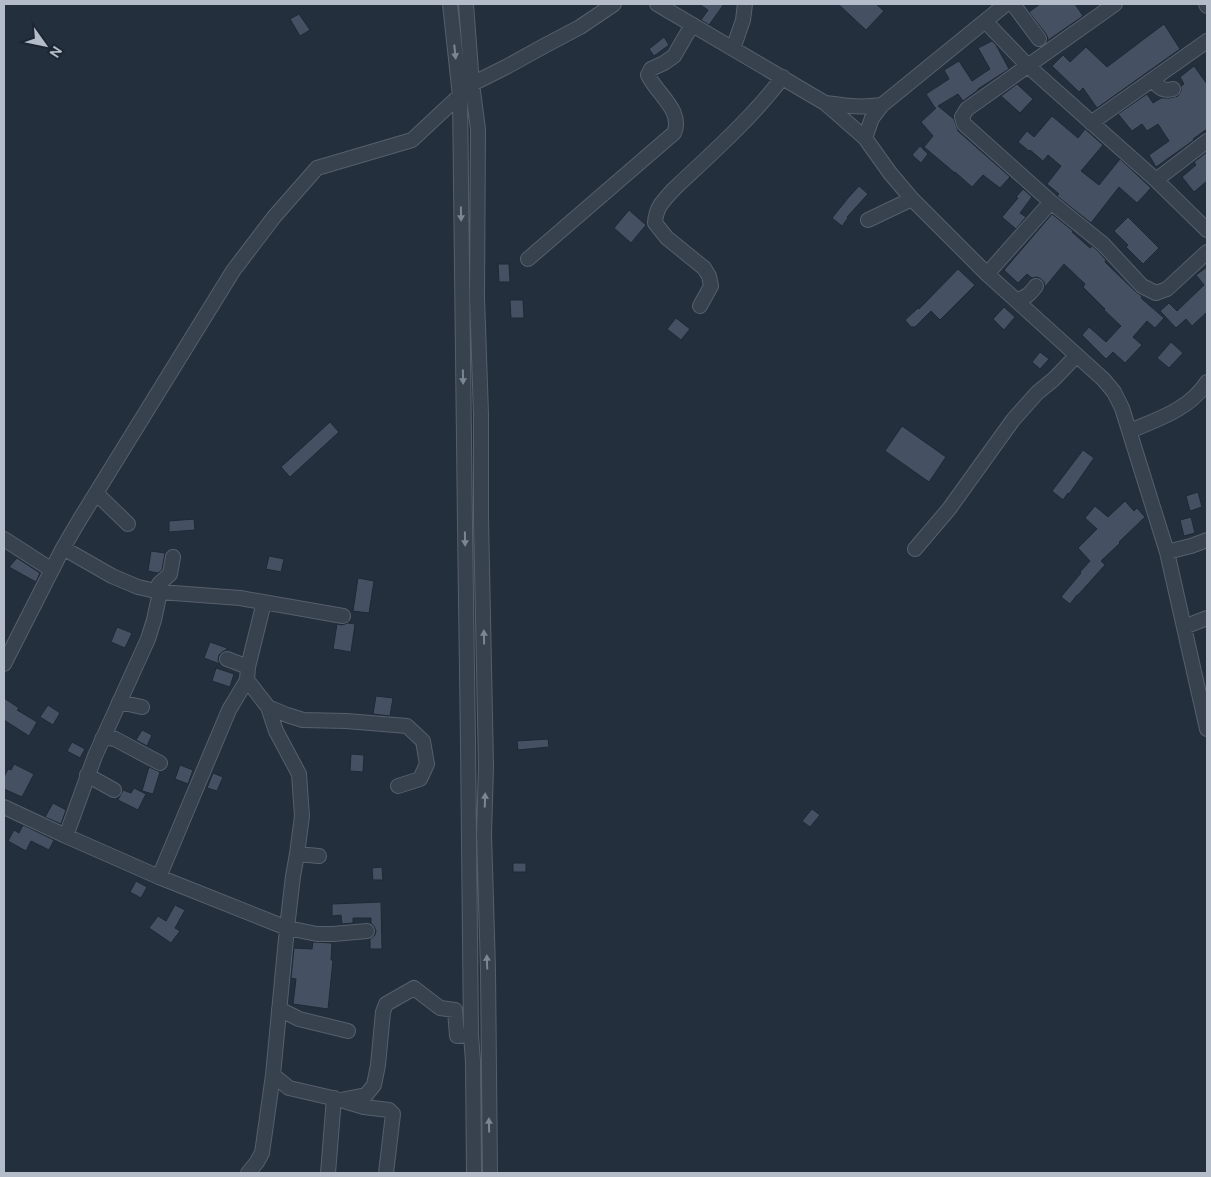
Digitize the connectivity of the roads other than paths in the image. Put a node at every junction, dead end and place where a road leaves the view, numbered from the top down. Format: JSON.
{"nodes":[{"id":1,"x":450,"y":4,"type":"edge"},
{"id":2,"x":466,"y":4,"type":"edge"},
{"id":3,"x":614,"y":4,"type":"edge"},
{"id":4,"x":657,"y":4,"type":"edge"},
{"id":5,"x":745,"y":4,"type":"edge"},
{"id":6,"x":1006,"y":4,"type":"edge"},
{"id":7,"x":1013,"y":4,"type":"edge"},
{"id":8,"x":1114,"y":4,"type":"edge"},
{"id":9,"x":985,"y":21,"type":"junction"},
{"id":10,"x":692,"y":25,"type":"junction"},
{"id":11,"x":1039,"y":39,"type":"dead end"},
{"id":12,"x":1207,"y":41,"type":"edge"},
{"id":13,"x":733,"y":49,"type":"junction"},
{"id":14,"x":1028,"y":66,"type":"junction"},
{"id":15,"x":783,"y":77,"type":"junction"},
{"id":16,"x":1152,"y":80,"type":"junction"},
{"id":17,"x":472,"y":84,"type":"junction"},
{"id":18,"x":1173,"y":89,"type":"dead end"},
{"id":19,"x":460,"y":96,"type":"junction"},
{"id":20,"x":825,"y":103,"type":"junction"},
{"id":21,"x":882,"y":105,"type":"junction"},
{"id":22,"x":1091,"y":123,"type":"junction"},
{"id":23,"x":865,"y":138,"type":"junction"},
{"id":24,"x":1207,"y":141,"type":"edge"},
{"id":25,"x":1156,"y":180,"type":"junction"},
{"id":26,"x":912,"y":199,"type":"junction"},
{"id":27,"x":1051,"y":202,"type":"junction"},
{"id":28,"x":868,"y":220,"type":"dead end"},
{"id":29,"x":1207,"y":230,"type":"edge"},
{"id":30,"x":1207,"y":252,"type":"edge"},
{"id":31,"x":528,"y":259,"type":"dead end"},
{"id":32,"x":988,"y":274,"type":"junction"},
{"id":33,"x":1036,"y":286,"type":"dead end"},
{"id":34,"x":1016,"y":300,"type":"junction"},
{"id":35,"x":700,"y":306,"type":"dead end"},
{"id":36,"x":1077,"y":356,"type":"junction"},
{"id":37,"x":1207,"y":382,"type":"edge"},
{"id":38,"x":1130,"y":432,"type":"junction"},
{"id":39,"x":96,"y":493,"type":"junction"},
{"id":40,"x":128,"y":524,"type":"dead end"},
{"id":41,"x":4,"y":538,"type":"edge"},
{"id":42,"x":1206,"y":544,"type":"edge"},
{"id":43,"x":63,"y":548,"type":"junction"},
{"id":44,"x":915,"y":549,"type":"dead end"},
{"id":45,"x":1167,"y":552,"type":"junction"},
{"id":46,"x":173,"y":557,"type":"dead end"},
{"id":47,"x":52,"y":570,"type":"junction"},
{"id":48,"x":158,"y":591,"type":"junction"},
{"id":49,"x":264,"y":602,"type":"junction"},
{"id":50,"x":343,"y":616,"type":"dead end"},
{"id":51,"x":1207,"y":618,"type":"edge"},
{"id":52,"x":1184,"y":627,"type":"junction"},
{"id":53,"x":227,"y":659,"type":"dead end"},
{"id":54,"x":4,"y":664,"type":"edge"},
{"id":55,"x":247,"y":673,"type":"junction"},
{"id":56,"x":118,"y":702,"type":"junction"},
{"id":57,"x":142,"y":707,"type":"dead end"},
{"id":58,"x":268,"y":707,"type":"junction"},
{"id":59,"x":1207,"y":729,"type":"edge"},
{"id":60,"x":105,"y":733,"type":"junction"},
{"id":61,"x":134,"y":738,"type":"dead end"},
{"id":62,"x":160,"y":762,"type":"dead end"},
{"id":63,"x":87,"y":775,"type":"junction"},
{"id":64,"x":398,"y":786,"type":"dead end"},
{"id":65,"x":114,"y":790,"type":"dead end"},
{"id":66,"x":4,"y":807,"type":"edge"},
{"id":67,"x":66,"y":836,"type":"junction"},
{"id":68,"x":297,"y":854,"type":"junction"},
{"id":69,"x":320,"y":856,"type":"dead end"},
{"id":70,"x":159,"y":877,"type":"junction"},
{"id":71,"x":286,"y":928,"type":"junction"},
{"id":72,"x":367,"y":930,"type":"dead end"},
{"id":73,"x":279,"y":1009,"type":"junction"},
{"id":74,"x":348,"y":1031,"type":"dead end"},
{"id":75,"x":471,"y":1035,"type":"junction"},
{"id":76,"x":273,"y":1075,"type":"junction"},
{"id":77,"x":338,"y":1099,"type":"junction"},
{"id":78,"x":248,"y":1173,"type":"edge"},
{"id":79,"x":328,"y":1173,"type":"edge"},
{"id":80,"x":386,"y":1173,"type":"edge"},
{"id":81,"x":474,"y":1173,"type":"edge"},
{"id":82,"x":490,"y":1173,"type":"edge"}],
"edges":[{"from":1,"to":19,"type":"street","one_way":true},
{"from":2,"to":17,"type":"street"},
{"from":3,"to":17,"type":"street"},
{"from":4,"to":10,"type":"street"},
{"from":5,"to":13,"type":"street"},
{"from":6,"to":9,"type":"street"},
{"from":7,"to":11,"type":"street"},
{"from":8,"to":14,"type":"street"},
{"from":9,"to":14,"type":"street"},
{"from":9,"to":21,"type":"street"},
{"from":10,"to":13,"type":"street"},
{"from":10,"to":31,"type":"street"},
{"from":12,"to":16,"type":"street"},
{"from":13,"to":15,"type":"street"},
{"from":14,"to":22,"type":"street"},
{"from":14,"to":27,"type":"street"},
{"from":15,"to":20,"type":"street"},
{"from":15,"to":35,"type":"street"},
{"from":16,"to":18,"type":"street"},
{"from":16,"to":22,"type":"street"},
{"from":17,"to":19,"type":"street"},
{"from":82,"to":17,"type":"street","one_way":true},
{"from":19,"to":39,"type":"street"},
{"from":19,"to":75,"type":"street","one_way":true},
{"from":20,"to":21,"type":"street"},
{"from":20,"to":23,"type":"street"},
{"from":21,"to":23,"type":"street"},
{"from":22,"to":25,"type":"street"},
{"from":23,"to":26,"type":"street"},
{"from":24,"to":25,"type":"street"},
{"from":25,"to":29,"type":"street"},
{"from":26,"to":28,"type":"street"},
{"from":26,"to":32,"type":"street"},
{"from":27,"to":30,"type":"street"},
{"from":27,"to":32,"type":"street"},
{"from":32,"to":34,"type":"street"},
{"from":33,"to":34,"type":"street"},
{"from":34,"to":36,"type":"street"},
{"from":36,"to":38,"type":"street"},
{"from":36,"to":44,"type":"street"},
{"from":37,"to":38,"type":"street"},
{"from":38,"to":45,"type":"street"},
{"from":39,"to":40,"type":"street"},
{"from":39,"to":43,"type":"street"},
{"from":41,"to":47,"type":"street"},
{"from":42,"to":45,"type":"street"},
{"from":43,"to":47,"type":"street"},
{"from":43,"to":48,"type":"street"},
{"from":45,"to":52,"type":"street"},
{"from":46,"to":48,"type":"street"},
{"from":47,"to":54,"type":"street"},
{"from":48,"to":49,"type":"street"},
{"from":48,"to":56,"type":"street"},
{"from":49,"to":50,"type":"street"},
{"from":49,"to":55,"type":"street"},
{"from":51,"to":52,"type":"street"},
{"from":52,"to":59,"type":"street"},
{"from":53,"to":55,"type":"street"},
{"from":55,"to":58,"type":"street"},
{"from":55,"to":70,"type":"street"},
{"from":56,"to":57,"type":"street"},
{"from":56,"to":60,"type":"street"},
{"from":58,"to":64,"type":"street"},
{"from":58,"to":68,"type":"street"},
{"from":60,"to":61,"type":"street"},
{"from":60,"to":62,"type":"street"},
{"from":60,"to":63,"type":"street"},
{"from":63,"to":65,"type":"street"},
{"from":63,"to":67,"type":"street"},
{"from":66,"to":67,"type":"street"},
{"from":67,"to":70,"type":"street"},
{"from":68,"to":69,"type":"street"},
{"from":68,"to":71,"type":"street"},
{"from":70,"to":71,"type":"street"},
{"from":71,"to":72,"type":"street"},
{"from":71,"to":73,"type":"street"},
{"from":73,"to":74,"type":"street"},
{"from":73,"to":76,"type":"street"},
{"from":75,"to":77,"type":"street"},
{"from":75,"to":81,"type":"street"},
{"from":76,"to":77,"type":"street"},
{"from":76,"to":78,"type":"street"},
{"from":77,"to":79,"type":"street"},
{"from":77,"to":80,"type":"street"}]}
